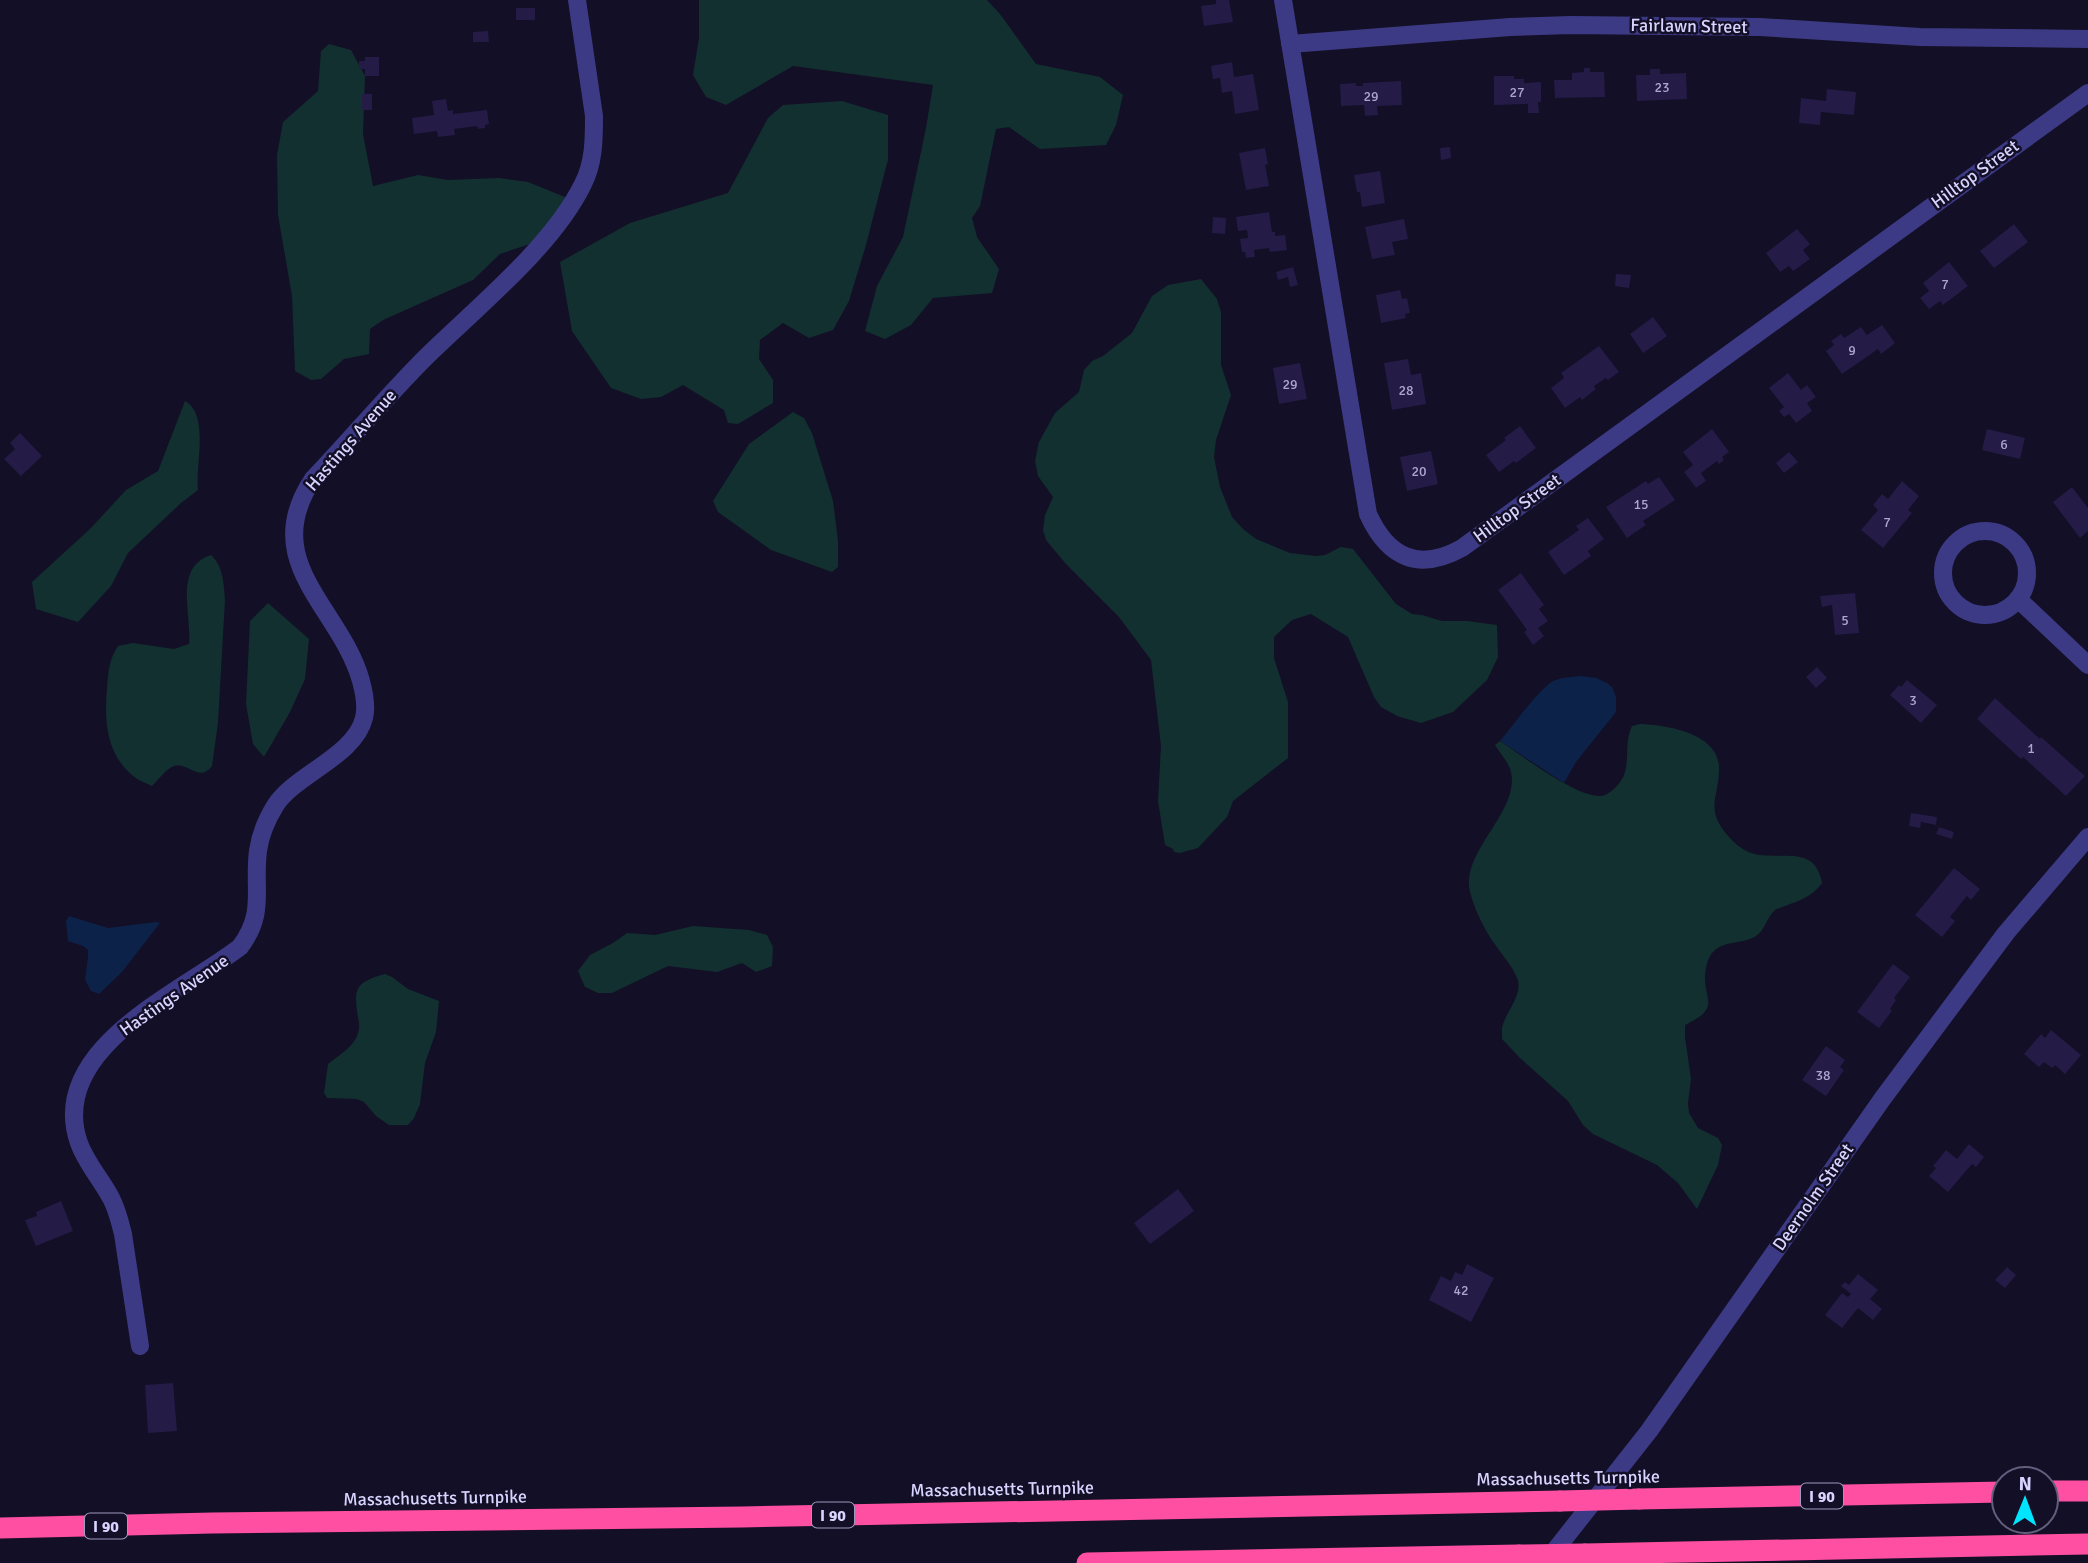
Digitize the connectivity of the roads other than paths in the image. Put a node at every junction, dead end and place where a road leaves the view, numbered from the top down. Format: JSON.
{"nodes":[{"id":1,"x":577,"y":0,"type":"edge"},
{"id":2,"x":1283,"y":0,"type":"edge"},
{"id":3,"x":2088,"y":39,"type":"edge"},
{"id":4,"x":1290,"y":44,"type":"junction"},
{"id":5,"x":2088,"y":93,"type":"edge"},
{"id":6,"x":2018,"y":598,"type":"junction"},
{"id":7,"x":2088,"y":665,"type":"edge"},
{"id":8,"x":2088,"y":837,"type":"edge"},
{"id":9,"x":140,"y":1346,"type":"dead end"},
{"id":10,"x":2060,"y":1491,"type":"edge"},
{"id":11,"x":2088,"y":1491,"type":"edge"},
{"id":12,"x":1990,"y":1492,"type":"edge"},
{"id":13,"x":0,"y":1528,"type":"edge"},
{"id":14,"x":2088,"y":1544,"type":"edge"},
{"id":15,"x":1087,"y":1563,"type":"edge"},
{"id":16,"x":1545,"y":1563,"type":"edge"}],
"edges":[{"from":1,"to":9,"type":"street","name":"Hastings Avenue"},
{"from":2,"to":4,"type":"street","name":"Hilltop Street"},
{"from":3,"to":4,"type":"street","name":"Fairlawn Street"},
{"from":4,"to":5,"type":"street","name":"Hilltop Street"},
{"from":6,"to":6,"type":"street"},
{"from":6,"to":7,"type":"street"},
{"from":8,"to":16,"type":"street","name":"Deernolm Street"},
{"from":10,"to":11,"type":"highway"},
{"from":12,"to":13,"type":"highway","name":"Massachusetts Turnpike","number":"I 90","bridge":true},
{"from":14,"to":15,"type":"highway","bridge":true}]}
